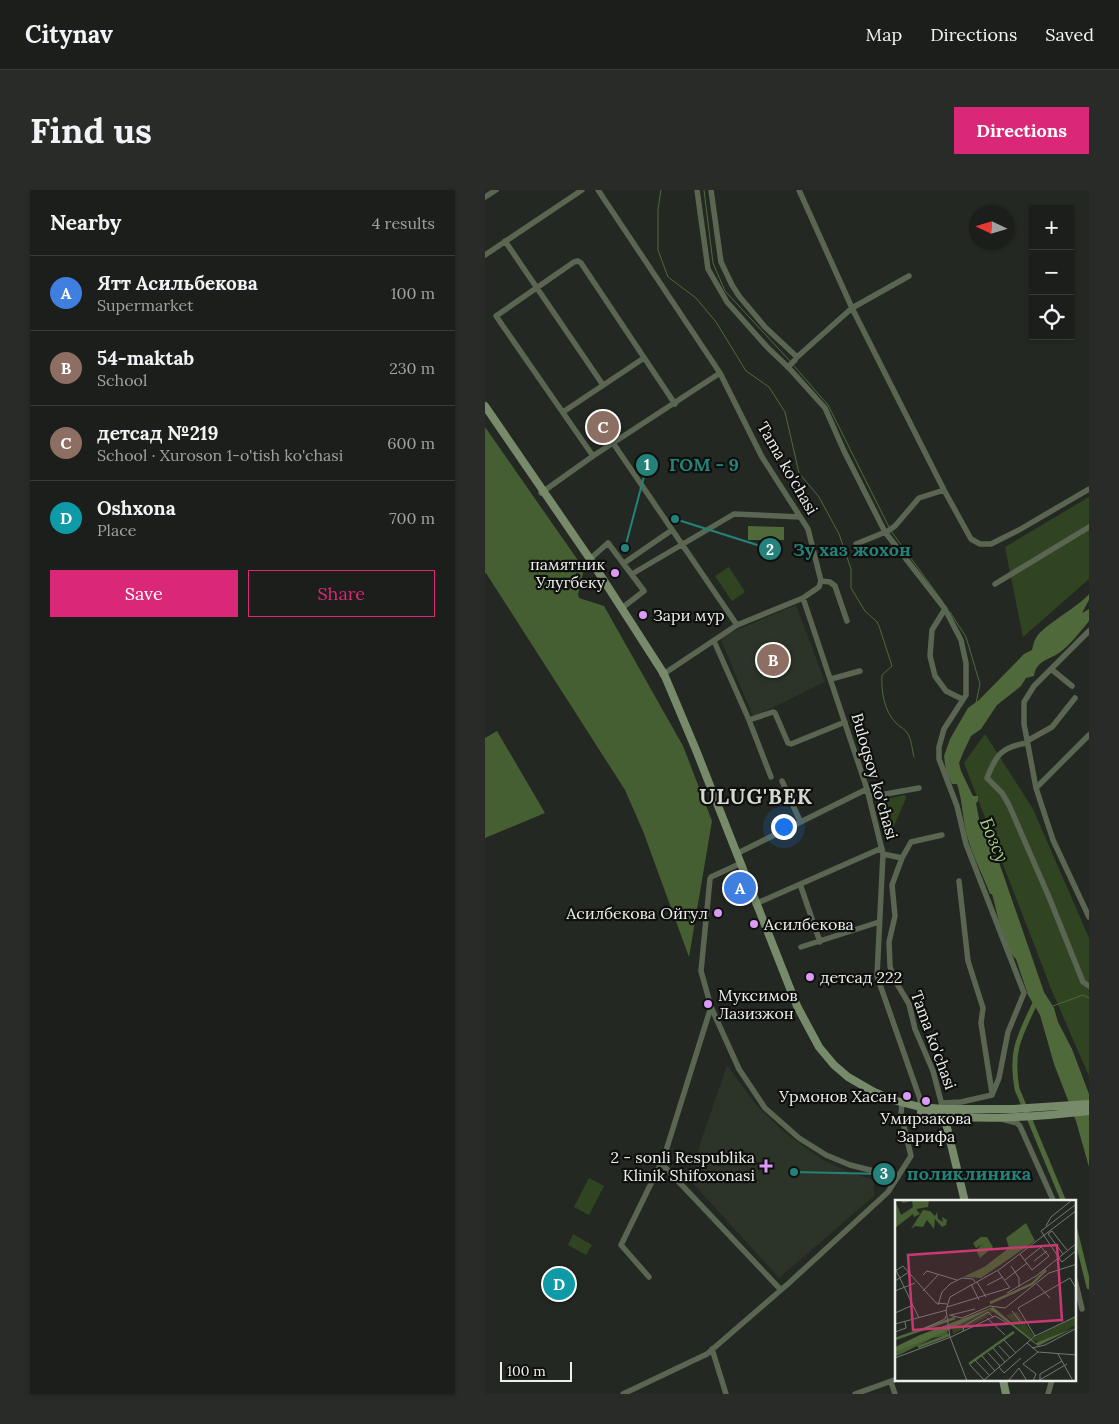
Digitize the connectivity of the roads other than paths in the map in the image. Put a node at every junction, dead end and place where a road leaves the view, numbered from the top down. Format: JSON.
{"nodes":[{"id":1,"x":496,"y":190,"type":"edge"},
{"id":2,"x":582,"y":190,"type":"edge"},
{"id":3,"x":598,"y":190,"type":"edge"},
{"id":4,"x":697,"y":190,"type":"edge"},
{"id":5,"x":711,"y":190,"type":"edge"},
{"id":6,"x":799,"y":190,"type":"edge"},
{"id":7,"x":485,"y":197,"type":"edge"},
{"id":8,"x":505,"y":241,"type":"junction"},
{"id":9,"x":485,"y":255,"type":"edge"},
{"id":10,"x":909,"y":276,"type":"dead end"},
{"id":11,"x":537,"y":288,"type":"junction"},
{"id":12,"x":852,"y":308,"type":"junction"},
{"id":13,"x":645,"y":358,"type":"junction"},
{"id":14,"x":796,"y":358,"type":"junction"},
{"id":15,"x":789,"y":367,"type":"junction"},
{"id":16,"x":720,"y":373,"type":"junction"},
{"id":17,"x":603,"y":385,"type":"junction"},
{"id":18,"x":675,"y":404,"type":"junction"},
{"id":19,"x":485,"y":406,"type":"edge"},
{"id":20,"x":485,"y":411,"type":"edge"},
{"id":21,"x":563,"y":412,"type":"junction"},
{"id":22,"x":613,"y":443,"type":"junction"},
{"id":23,"x":593,"y":456,"type":"junction"},
{"id":24,"x":944,"y":490,"type":"junction"},
{"id":25,"x":1086,"y":491,"type":"edge"},
{"id":26,"x":542,"y":492,"type":"junction"},
{"id":27,"x":1089,"y":497,"type":"edge"},
{"id":28,"x":800,"y":517,"type":"junction"},
{"id":29,"x":1089,"y":527,"type":"edge"},
{"id":30,"x":672,"y":530,"type":"junction"},
{"id":31,"x":886,"y":532,"type":"junction"},
{"id":32,"x":682,"y":544,"type":"junction"},
{"id":33,"x":856,"y":544,"type":"dead end"},
{"id":34,"x":590,"y":559,"type":"junction"},
{"id":35,"x":624,"y":563,"type":"junction"},
{"id":36,"x":632,"y":574,"type":"junction"},
{"id":37,"x":821,"y":581,"type":"junction"},
{"id":38,"x":995,"y":584,"type":"dead end"},
{"id":39,"x":803,"y":598,"type":"junction"},
{"id":40,"x":622,"y":608,"type":"junction"},
{"id":41,"x":945,"y":609,"type":"junction"},
{"id":42,"x":847,"y":620,"type":"dead end"},
{"id":43,"x":737,"y":624,"type":"junction"},
{"id":44,"x":1089,"y":632,"type":"edge"},
{"id":45,"x":714,"y":641,"type":"junction"},
{"id":46,"x":1051,"y":669,"type":"junction"},
{"id":47,"x":860,"y":671,"type":"dead end"},
{"id":48,"x":662,"y":675,"type":"junction"},
{"id":49,"x":831,"y":679,"type":"junction"},
{"id":50,"x":1071,"y":686,"type":"dead end"},
{"id":51,"x":1075,"y":698,"type":"dead end"},
{"id":52,"x":962,"y":699,"type":"junction"},
{"id":53,"x":749,"y":720,"type":"junction"},
{"id":54,"x":845,"y":722,"type":"junction"},
{"id":55,"x":1089,"y":735,"type":"edge"},
{"id":56,"x":1027,"y":742,"type":"junction"},
{"id":57,"x":771,"y":777,"type":"dead end"},
{"id":58,"x":782,"y":781,"type":"dead end"},
{"id":59,"x":919,"y":788,"type":"dead end"},
{"id":60,"x":1036,"y":788,"type":"junction"},
{"id":61,"x":867,"y":789,"type":"junction"},
{"id":62,"x":869,"y":797,"type":"junction"},
{"id":63,"x":800,"y":821,"type":"junction"},
{"id":64,"x":942,"y":835,"type":"dead end"},
{"id":65,"x":882,"y":851,"type":"junction"},
{"id":66,"x":736,"y":854,"type":"junction"},
{"id":67,"x":902,"y":858,"type":"junction"},
{"id":68,"x":737,"y":865,"type":"junction"},
{"id":69,"x":959,"y":881,"type":"dead end"},
{"id":70,"x":800,"y":884,"type":"junction"},
{"id":71,"x":755,"y":904,"type":"junction"},
{"id":72,"x":1089,"y":917,"type":"edge"},
{"id":73,"x":879,"y":922,"type":"junction"},
{"id":74,"x":820,"y":942,"type":"junction"},
{"id":75,"x":801,"y":947,"type":"dead end"},
{"id":76,"x":1089,"y":986,"type":"edge"},
{"id":77,"x":711,"y":1007,"type":"junction"},
{"id":78,"x":992,"y":1095,"type":"junction"},
{"id":79,"x":1089,"y":1104,"type":"edge"},
{"id":80,"x":902,"y":1105,"type":"junction"},
{"id":81,"x":920,"y":1109,"type":"junction"},
{"id":82,"x":943,"y":1109,"type":"junction"},
{"id":83,"x":1066,"y":1110,"type":"junction"},
{"id":84,"x":1089,"y":1111,"type":"edge"},
{"id":85,"x":1013,"y":1112,"type":"junction"},
{"id":86,"x":962,"y":1116,"type":"junction"},
{"id":87,"x":989,"y":1116,"type":"junction"},
{"id":88,"x":948,"y":1135,"type":"junction"},
{"id":89,"x":661,"y":1163,"type":"junction"},
{"id":90,"x":898,"y":1177,"type":"junction"},
{"id":91,"x":964,"y":1200,"type":"edge"},
{"id":92,"x":1053,"y":1200,"type":"edge"},
{"id":93,"x":649,"y":1277,"type":"dead end"},
{"id":94,"x":1077,"y":1288,"type":"edge"},
{"id":95,"x":781,"y":1290,"type":"junction"},
{"id":96,"x":1082,"y":1309,"type":"dead end"},
{"id":97,"x":712,"y":1349,"type":"junction"},
{"id":98,"x":894,"y":1380,"type":"edge"},
{"id":99,"x":623,"y":1394,"type":"edge"},
{"id":100,"x":726,"y":1394,"type":"edge"},
{"id":101,"x":855,"y":1394,"type":"edge"},
{"id":102,"x":895,"y":1394,"type":"edge"}],
"edges":[{"from":1,"to":7,"type":"street"},
{"from":2,"to":8,"type":"street"},
{"from":3,"to":16,"type":"street","name":"Tama ko'chasi"},
{"from":4,"to":15,"type":"street"},
{"from":5,"to":14,"type":"street"},
{"from":6,"to":12,"type":"street"},
{"from":8,"to":9,"type":"street"},
{"from":8,"to":11,"type":"street"},
{"from":10,"to":12,"type":"street"},
{"from":11,"to":13,"type":"street"},
{"from":11,"to":17,"type":"street"},
{"from":11,"to":21,"type":"street"},
{"from":12,"to":14,"type":"street"},
{"from":12,"to":24,"type":"street"},
{"from":13,"to":17,"type":"street"},
{"from":13,"to":18,"type":"street"},
{"from":14,"to":15,"type":"street","bridge":true},
{"from":15,"to":31,"type":"street"},
{"from":16,"to":18,"type":"street"},
{"from":16,"to":28,"type":"street","name":"Tama ko'chasi"},
{"from":17,"to":21,"type":"street"},
{"from":18,"to":22,"type":"street"},
{"from":19,"to":26,"type":"main road"},
{"from":20,"to":26,"type":"main road"},
{"from":21,"to":23,"type":"street"},
{"from":22,"to":23,"type":"street"},
{"from":22,"to":30,"type":"street"},
{"from":23,"to":26,"type":"street"},
{"from":24,"to":25,"type":"street"},
{"from":24,"to":31,"type":"street"},
{"from":25,"to":27,"type":"street"},
{"from":26,"to":34,"type":"main road"},
{"from":26,"to":48,"type":"main road"},
{"from":28,"to":32,"type":"street"},
{"from":28,"to":37,"type":"street","name":"Tama ko'chasi"},
{"from":29,"to":38,"type":"street"},
{"from":30,"to":32,"type":"street"},
{"from":30,"to":35,"type":"street"},
{"from":31,"to":33,"type":"street"},
{"from":31,"to":41,"type":"street"},
{"from":32,"to":36,"type":"street"},
{"from":32,"to":43,"type":"street"},
{"from":34,"to":35,"type":"street"},
{"from":34,"to":40,"type":"main road"},
{"from":35,"to":36,"type":"street"},
{"from":36,"to":40,"type":"street"},
{"from":37,"to":39,"type":"street"},
{"from":37,"to":42,"type":"street"},
{"from":39,"to":43,"type":"street"},
{"from":39,"to":49,"type":"street","name":"Buloqsoy ko'chasi"},
{"from":40,"to":48,"type":"main road"},
{"from":41,"to":52,"type":"street"},
{"from":41,"to":52,"type":"street"},
{"from":43,"to":45,"type":"street"},
{"from":44,"to":46,"type":"street"},
{"from":45,"to":48,"type":"street"},
{"from":45,"to":53,"type":"street"},
{"from":46,"to":50,"type":"street"},
{"from":46,"to":56,"type":"street"},
{"from":47,"to":49,"type":"street"},
{"from":48,"to":66,"type":"main road"},
{"from":48,"to":68,"type":"main road"},
{"from":49,"to":54,"type":"street","name":"Buloqsoy ko'chasi"},
{"from":51,"to":56,"type":"street"},
{"from":52,"to":78,"type":"street"},
{"from":53,"to":54,"type":"street"},
{"from":53,"to":57,"type":"street"},
{"from":54,"to":61,"type":"street","name":"Buloqsoy ko'chasi"},
{"from":55,"to":60,"type":"street"},
{"from":56,"to":60,"type":"street"},
{"from":56,"to":76,"type":"street"},
{"from":58,"to":63,"type":"street"},
{"from":59,"to":62,"type":"street"},
{"from":60,"to":72,"type":"street"},
{"from":61,"to":62,"type":"street","name":"Buloqsoy ko'chasi"},
{"from":61,"to":63,"type":"street"},
{"from":62,"to":65,"type":"street","name":"Buloqsoy ko'chasi"},
{"from":63,"to":66,"type":"street"},
{"from":64,"to":67,"type":"street","name":"Tama ko'chasi"},
{"from":65,"to":67,"type":"street"},
{"from":65,"to":70,"type":"street"},
{"from":65,"to":73,"type":"street","name":"Buloqsoy ko'chasi"},
{"from":66,"to":71,"type":"main road"},
{"from":67,"to":82,"type":"street","name":"Tama ko'chasi"},
{"from":68,"to":77,"type":"street"},
{"from":68,"to":80,"type":"main road"},
{"from":69,"to":78,"type":"street"},
{"from":70,"to":71,"type":"street"},
{"from":70,"to":74,"type":"street"},
{"from":71,"to":80,"type":"main road"},
{"from":73,"to":74,"type":"street"},
{"from":73,"to":81,"type":"street","name":"Buloqsoy ko'chasi"},
{"from":74,"to":75,"type":"street"},
{"from":77,"to":89,"type":"street"},
{"from":77,"to":90,"type":"street"},
{"from":78,"to":82,"type":"street"},
{"from":79,"to":83,"type":"main road"},
{"from":80,"to":81,"type":"main road"},
{"from":80,"to":90,"type":"street"},
{"from":81,"to":82,"type":"main road"},
{"from":82,"to":85,"type":"main road"},
{"from":82,"to":86,"type":"main road"},
{"from":82,"to":88,"type":"main road"},
{"from":83,"to":84,"type":"main road"},
{"from":83,"to":85,"type":"main road"},
{"from":85,"to":87,"type":"main road"},
{"from":86,"to":87,"type":"main road"},
{"from":86,"to":88,"type":"main road"},
{"from":87,"to":92,"type":"street"},
{"from":88,"to":91,"type":"main road"},
{"from":89,"to":93,"type":"street"},
{"from":89,"to":95,"type":"street"},
{"from":90,"to":95,"type":"street"},
{"from":94,"to":96,"type":"street"},
{"from":95,"to":97,"type":"street"},
{"from":97,"to":99,"type":"street"},
{"from":97,"to":100,"type":"street"},
{"from":98,"to":101,"type":"street"},
{"from":98,"to":102,"type":"street"}]}
